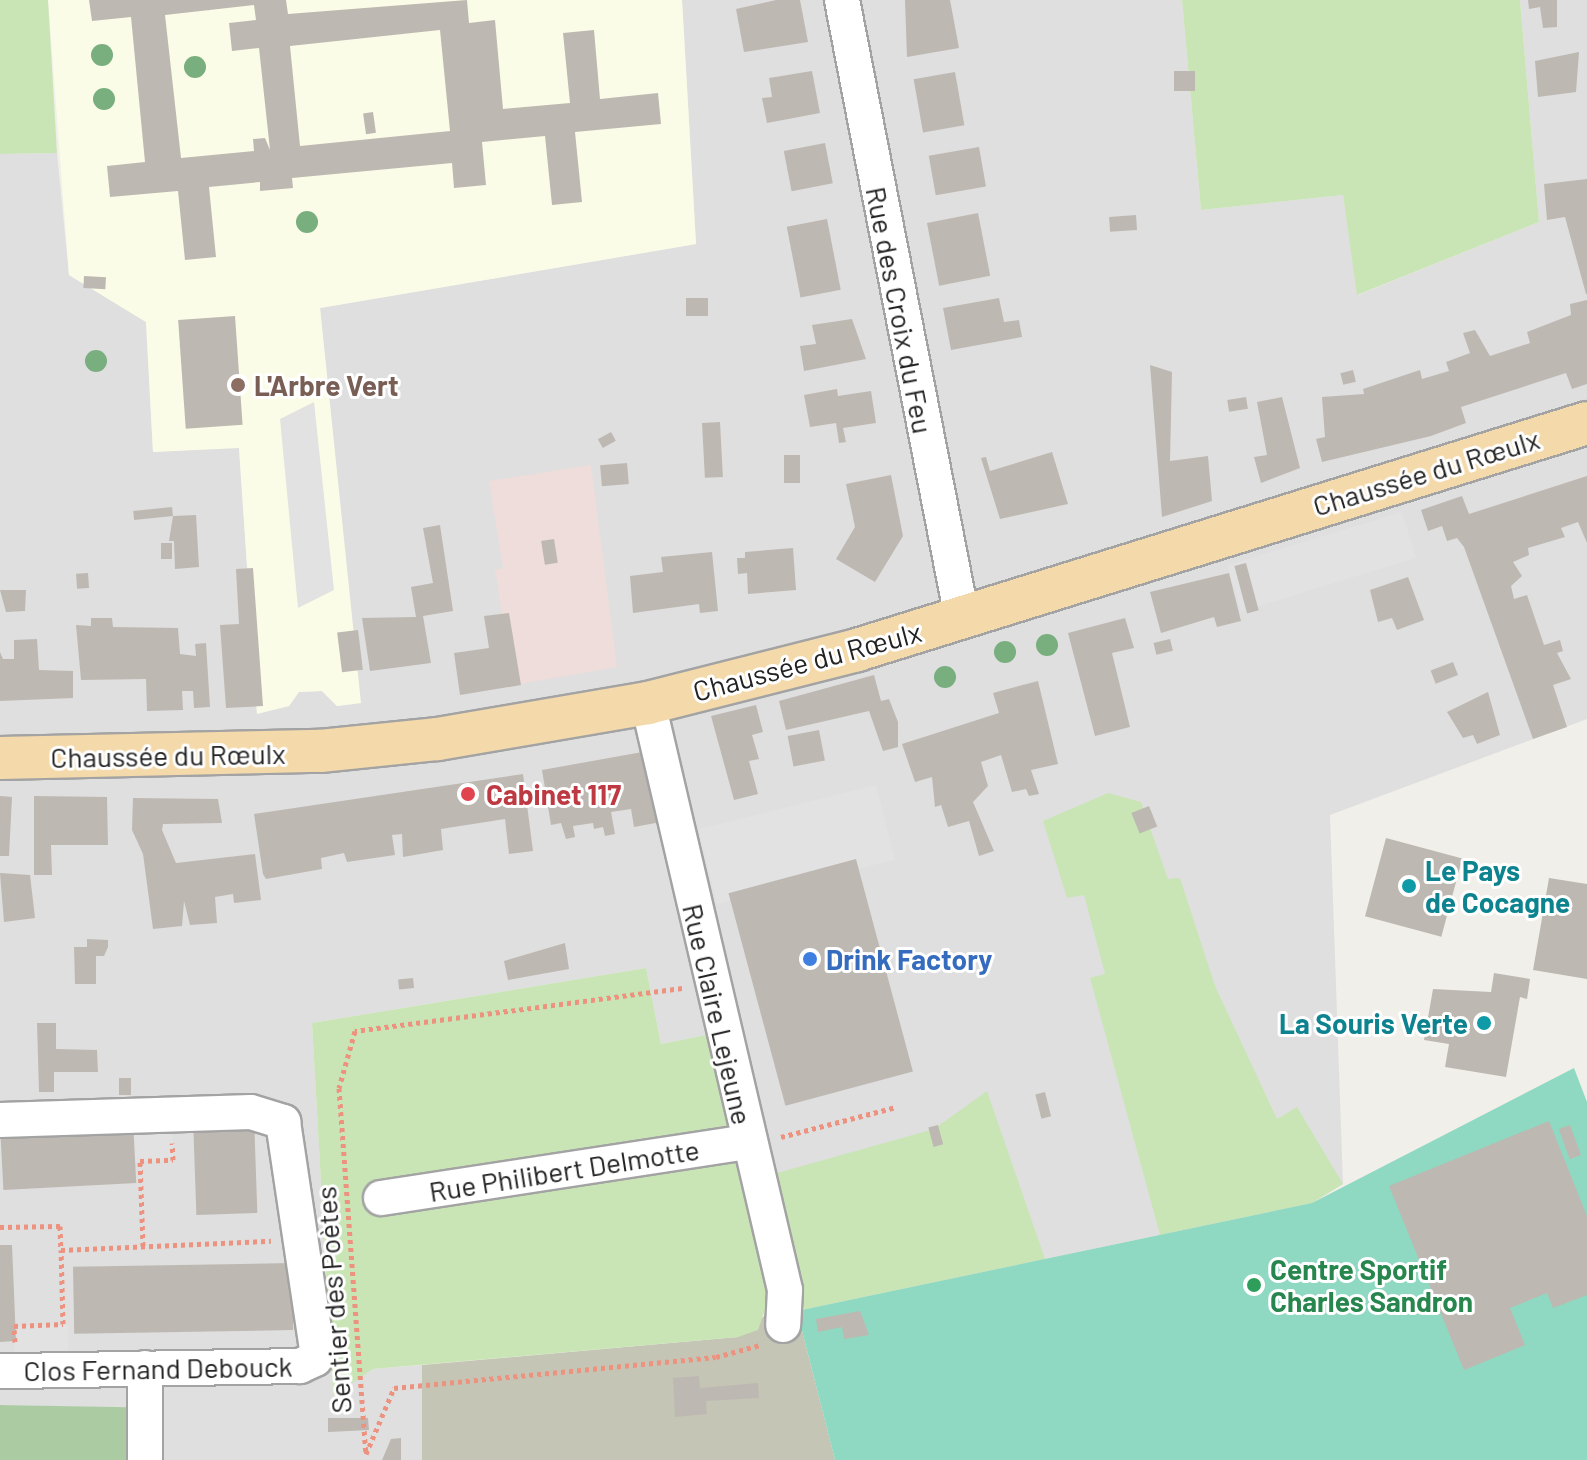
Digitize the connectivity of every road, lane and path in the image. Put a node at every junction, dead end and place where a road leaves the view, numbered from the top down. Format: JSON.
{"nodes":[{"id":1,"x":842,"y":0,"type":"edge"},
{"id":2,"x":1587,"y":423,"type":"edge"},
{"id":3,"x":962,"y":618,"type":"junction"},
{"id":4,"x":648,"y":703,"type":"junction"},
{"id":5,"x":0,"y":758,"type":"edge"},
{"id":6,"x":711,"y":984,"type":"junction"},
{"id":7,"x":896,"y":1107,"type":"dead end"},
{"id":8,"x":171,"y":1115,"type":"junction"},
{"id":9,"x":0,"y":1120,"type":"edge"},
{"id":10,"x":744,"y":1131,"type":"junction"},
{"id":11,"x":381,"y":1198,"type":"dead end"},
{"id":12,"x":0,"y":1227,"type":"edge"},
{"id":13,"x":304,"y":1240,"type":"junction"},
{"id":14,"x":143,"y":1246,"type":"junction"},
{"id":15,"x":61,"y":1250,"type":"junction"},
{"id":16,"x":783,"y":1325,"type":"joint"},
{"id":17,"x":145,"y":1368,"type":"junction"},
{"id":18,"x":8,"y":1370,"type":"edge"},
{"id":19,"x":145,"y":1460,"type":"edge"}],
"edges":[{"from":1,"to":3,"type":"street","name":"Rue des Croix du Feu"},
{"from":2,"to":3,"type":"main road","name":"Chaussée du Rœulx"},
{"from":3,"to":4,"type":"main road","name":"Chaussée du Rœulx"},
{"from":4,"to":5,"type":"main road","name":"Chaussée du Rœulx"},
{"from":4,"to":6,"type":"street","name":"Rue Claire Lejeune"},
{"from":6,"to":10,"type":"street","name":"Rue Claire Lejeune"},
{"from":6,"to":16,"type":"path","name":"Sentier des Poètes"},
{"from":7,"to":10,"type":"path"},
{"from":8,"to":9,"type":"street","name":"Clos Fernand Debouck"},
{"from":8,"to":13,"type":"street","name":"Clos Fernand Debouck"},
{"from":8,"to":14,"type":"path"},
{"from":10,"to":11,"type":"street","name":"Rue Philibert Delmotte"},
{"from":10,"to":16,"type":"street","name":"Rue Claire Lejeune"},
{"from":12,"to":15,"type":"path"},
{"from":13,"to":14,"type":"path"},
{"from":13,"to":17,"type":"street","name":"Clos Fernand Debouck"},
{"from":14,"to":15,"type":"path"},
{"from":15,"to":18,"type":"path"},
{"from":17,"to":18,"type":"street","name":"Clos Fernand Debouck"},
{"from":17,"to":19,"type":"street"}]}
